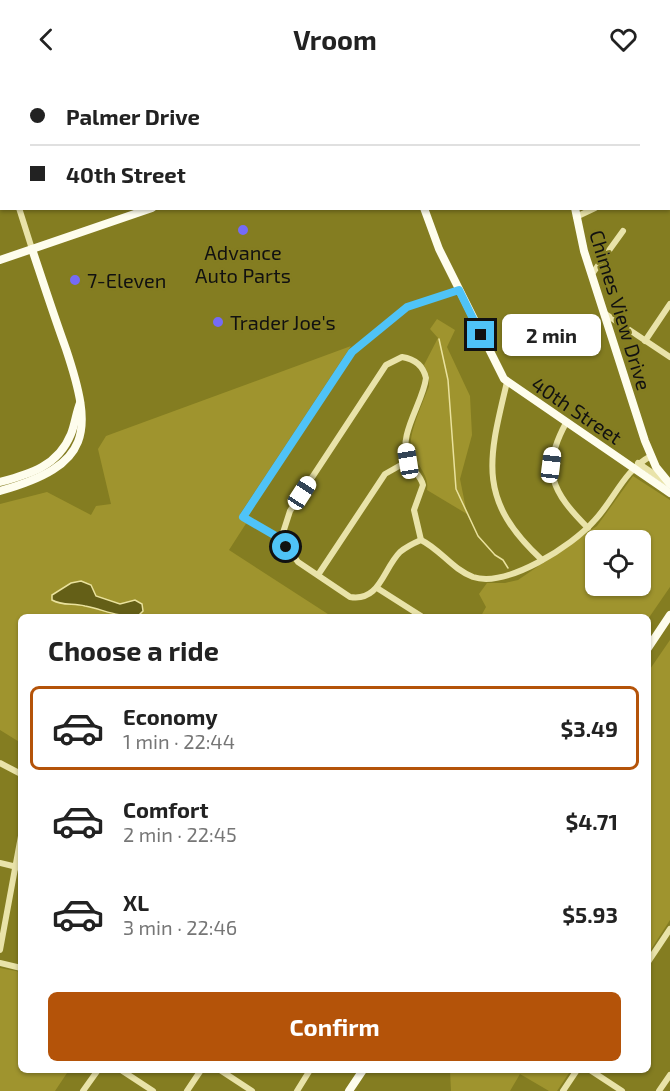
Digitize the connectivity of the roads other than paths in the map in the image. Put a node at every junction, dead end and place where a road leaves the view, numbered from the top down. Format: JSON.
{"nodes":[{"id":1,"x":20,"y":210,"type":"edge"},
{"id":2,"x":146,"y":210,"type":"edge"},
{"id":3,"x":425,"y":210,"type":"edge"},
{"id":4,"x":575,"y":210,"type":"edge"},
{"id":5,"x":591,"y":210,"type":"edge"},
{"id":6,"x":576,"y":217,"type":"junction"},
{"id":7,"x":623,"y":231,"type":"dead end"},
{"id":8,"x":32,"y":249,"type":"junction"},
{"id":9,"x":0,"y":260,"type":"edge"},
{"id":10,"x":592,"y":274,"type":"junction"},
{"id":11,"x":459,"y":290,"type":"junction"},
{"id":12,"x":670,"y":304,"type":"edge"},
{"id":13,"x":604,"y":313,"type":"junction"},
{"id":14,"x":645,"y":341,"type":"junction"},
{"id":15,"x":670,"y":357,"type":"edge"},
{"id":16,"x":507,"y":382,"type":"junction"},
{"id":17,"x":81,"y":402,"type":"junction"},
{"id":18,"x":566,"y":423,"type":"junction"},
{"id":19,"x":651,"y":456,"type":"junction"},
{"id":20,"x":408,"y":461,"type":"junction"},
{"id":21,"x":636,"y":465,"type":"junction"},
{"id":22,"x":0,"y":482,"type":"edge"},
{"id":23,"x":670,"y":484,"type":"edge"},
{"id":24,"x":0,"y":491,"type":"edge"},
{"id":25,"x":670,"y":494,"type":"edge"},
{"id":26,"x":588,"y":528,"type":"junction"},
{"id":27,"x":281,"y":539,"type":"junction"},
{"id":28,"x":421,"y":540,"type":"junction"},
{"id":29,"x":542,"y":560,"type":"junction"},
{"id":30,"x":318,"y":575,"type":"junction"},
{"id":31,"x":377,"y":588,"type":"junction"},
{"id":32,"x":418,"y":614,"type":"edge"},
{"id":33,"x":670,"y":615,"type":"edge"},
{"id":34,"x":651,"y":644,"type":"edge"},
{"id":35,"x":0,"y":763,"type":"edge"},
{"id":36,"x":18,"y":772,"type":"edge"},
{"id":37,"x":0,"y":863,"type":"edge"},
{"id":38,"x":18,"y":867,"type":"edge"},
{"id":39,"x":669,"y":931,"type":"edge"},
{"id":40,"x":0,"y":950,"type":"edge"},
{"id":41,"x":651,"y":958,"type":"edge"},
{"id":42,"x":0,"y":963,"type":"edge"},
{"id":43,"x":18,"y":967,"type":"edge"},
{"id":44,"x":96,"y":1073,"type":"edge"},
{"id":45,"x":126,"y":1073,"type":"edge"},
{"id":46,"x":199,"y":1073,"type":"edge"},
{"id":47,"x":225,"y":1073,"type":"edge"},
{"id":48,"x":308,"y":1073,"type":"edge"},
{"id":49,"x":361,"y":1073,"type":"edge"},
{"id":50,"x":575,"y":1073,"type":"edge"},
{"id":51,"x":595,"y":1073,"type":"edge"},
{"id":52,"x":670,"y":1075,"type":"edge"},
{"id":53,"x":83,"y":1091,"type":"edge"},
{"id":54,"x":153,"y":1091,"type":"edge"},
{"id":55,"x":187,"y":1091,"type":"edge"},
{"id":56,"x":252,"y":1091,"type":"edge"},
{"id":57,"x":297,"y":1091,"type":"edge"},
{"id":58,"x":349,"y":1091,"type":"edge"},
{"id":59,"x":563,"y":1091,"type":"edge"},
{"id":60,"x":622,"y":1091,"type":"edge"},
{"id":61,"x":659,"y":1091,"type":"edge"}],
"edges":[{"from":1,"to":8,"type":"street"},
{"from":2,"to":8,"type":"main road"},
{"from":3,"to":11,"type":"main road","name":"40th Street"},
{"from":4,"to":6,"type":"main road","name":"Chimes View Drive"},
{"from":5,"to":6,"type":"street"},
{"from":6,"to":10,"type":"main road","name":"Chimes View Drive"},
{"from":7,"to":10,"type":"street"},
{"from":8,"to":9,"type":"main road"},
{"from":8,"to":17,"type":"main road"},
{"from":10,"to":13,"type":"main road","name":"Chimes View Drive"},
{"from":11,"to":16,"type":"main road","name":"40th Street"},
{"from":11,"to":27,"type":"street"},
{"from":12,"to":14,"type":"street"},
{"from":13,"to":14,"type":"street"},
{"from":13,"to":19,"type":"main road","name":"Chimes View Drive"},
{"from":14,"to":15,"type":"street"},
{"from":16,"to":18,"type":"main road","name":"40th Street"},
{"from":16,"to":29,"type":"street"},
{"from":17,"to":22,"type":"main road"},
{"from":17,"to":24,"type":"main road"},
{"from":18,"to":21,"type":"main road","name":"40th Street"},
{"from":18,"to":26,"type":"street"},
{"from":19,"to":21,"type":"street"},
{"from":19,"to":23,"type":"main road","name":"Chimes View Drive"},
{"from":20,"to":27,"type":"street"},
{"from":20,"to":28,"type":"street"},
{"from":20,"to":30,"type":"street"},
{"from":21,"to":23,"type":"street","name":"40th Street"},
{"from":21,"to":25,"type":"main road","name":"40th Street"},
{"from":21,"to":26,"type":"street"},
{"from":26,"to":29,"type":"street"},
{"from":27,"to":30,"type":"street"},
{"from":28,"to":29,"type":"street"},
{"from":28,"to":31,"type":"street"},
{"from":30,"to":31,"type":"street"},
{"from":31,"to":32,"type":"street"},
{"from":33,"to":34,"type":"main road"},
{"from":35,"to":36,"type":"street"},
{"from":37,"to":38,"type":"street"},
{"from":38,"to":40,"type":"street"},
{"from":39,"to":41,"type":"street"},
{"from":42,"to":43,"type":"street"},
{"from":44,"to":53,"type":"street"},
{"from":45,"to":54,"type":"street"},
{"from":46,"to":55,"type":"street"},
{"from":47,"to":56,"type":"street"},
{"from":48,"to":57,"type":"street"},
{"from":49,"to":58,"type":"main road"},
{"from":50,"to":59,"type":"street"},
{"from":51,"to":60,"type":"street"},
{"from":52,"to":61,"type":"street"}]}
